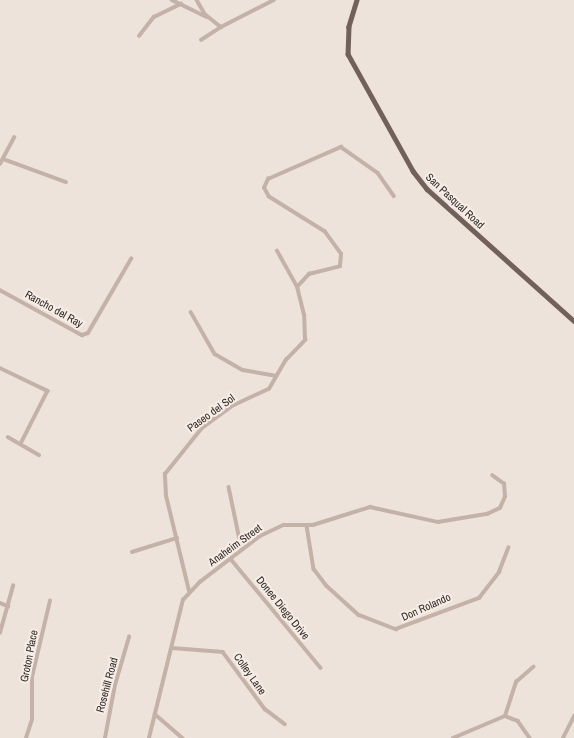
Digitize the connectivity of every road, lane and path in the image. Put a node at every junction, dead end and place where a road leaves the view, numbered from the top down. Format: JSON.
{"nodes":[{"id":1,"x":172,"y":0,"type":"edge"},
{"id":2,"x":197,"y":0,"type":"edge"},
{"id":3,"x":274,"y":0,"type":"edge"},
{"id":4,"x":357,"y":0,"type":"edge"},
{"id":5,"x":181,"y":4,"type":"junction"},
{"id":6,"x":209,"y":18,"type":"junction"},
{"id":7,"x":221,"y":27,"type":"junction"},
{"id":8,"x":139,"y":36,"type":"dead end"},
{"id":9,"x":201,"y":40,"type":"dead end"},
{"id":10,"x":14,"y":138,"type":"dead end"},
{"id":11,"x":3,"y":159,"type":"junction"},
{"id":12,"x":0,"y":164,"type":"edge"},
{"id":13,"x":66,"y":182,"type":"dead end"},
{"id":14,"x":394,"y":196,"type":"dead end"},
{"id":15,"x":277,"y":251,"type":"dead end"},
{"id":16,"x":131,"y":259,"type":"dead end"},
{"id":17,"x":297,"y":287,"type":"junction"},
{"id":18,"x":0,"y":290,"type":"edge"},
{"id":19,"x":191,"y":312,"type":"dead end"},
{"id":20,"x":574,"y":321,"type":"edge"},
{"id":21,"x":0,"y":368,"type":"edge"},
{"id":22,"x":276,"y":376,"type":"junction"},
{"id":23,"x":8,"y":437,"type":"dead end"},
{"id":24,"x":22,"y":444,"type":"junction"},
{"id":25,"x":39,"y":455,"type":"dead end"},
{"id":26,"x":493,"y":476,"type":"dead end"},
{"id":27,"x":228,"y":487,"type":"dead end"},
{"id":28,"x":307,"y":526,"type":"junction"},
{"id":29,"x":177,"y":538,"type":"junction"},
{"id":30,"x":508,"y":548,"type":"dead end"},
{"id":31,"x":242,"y":550,"type":"junction"},
{"id":32,"x":132,"y":552,"type":"dead end"},
{"id":33,"x":231,"y":559,"type":"junction"},
{"id":34,"x":13,"y":586,"type":"dead end"},
{"id":35,"x":189,"y":591,"type":"junction"},
{"id":36,"x":50,"y":601,"type":"dead end"},
{"id":37,"x":0,"y":603,"type":"edge"},
{"id":38,"x":8,"y":606,"type":"junction"},
{"id":39,"x":0,"y":633,"type":"edge"},
{"id":40,"x":129,"y":637,"type":"dead end"},
{"id":41,"x":172,"y":648,"type":"junction"},
{"id":42,"x":533,"y":667,"type":"dead end"},
{"id":43,"x":321,"y":668,"type":"dead end"},
{"id":44,"x":155,"y":714,"type":"junction"},
{"id":45,"x":505,"y":716,"type":"junction"},
{"id":46,"x":574,"y":716,"type":"edge"},
{"id":47,"x":286,"y":724,"type":"dead end"},
{"id":48,"x":26,"y":738,"type":"edge"},
{"id":49,"x":105,"y":738,"type":"edge"},
{"id":50,"x":149,"y":738,"type":"edge"},
{"id":51,"x":183,"y":738,"type":"edge"},
{"id":52,"x":453,"y":738,"type":"edge"},
{"id":53,"x":530,"y":738,"type":"edge"},
{"id":54,"x":563,"y":738,"type":"edge"}],
"edges":[{"from":1,"to":5,"type":"street"},
{"from":2,"to":6,"type":"street"},
{"from":3,"to":7,"type":"street"},
{"from":4,"to":20,"type":"main road","name":"San Pasqual Road"},
{"from":5,"to":6,"type":"street"},
{"from":5,"to":8,"type":"street"},
{"from":6,"to":7,"type":"street"},
{"from":7,"to":9,"type":"street"},
{"from":10,"to":11,"type":"street"},
{"from":11,"to":12,"type":"street"},
{"from":11,"to":13,"type":"street"},
{"from":14,"to":17,"type":"street"},
{"from":15,"to":17,"type":"street","name":"Paseo del Sol"},
{"from":16,"to":18,"type":"street","name":"Rancho del Ray"},
{"from":17,"to":22,"type":"street","name":"Paseo del Sol"},
{"from":19,"to":22,"type":"street"},
{"from":21,"to":24,"type":"street"},
{"from":22,"to":29,"type":"street","name":"Paseo del Sol"},
{"from":23,"to":24,"type":"street"},
{"from":24,"to":25,"type":"street"},
{"from":26,"to":28,"type":"street","name":"Anaheim Street"},
{"from":27,"to":31,"type":"street"},
{"from":28,"to":30,"type":"street","name":"Don Rolando"},
{"from":28,"to":31,"type":"street","name":"Anaheim Street"},
{"from":29,"to":32,"type":"street"},
{"from":29,"to":35,"type":"street","name":"Paseo del Sol"},
{"from":31,"to":33,"type":"street","name":"Anaheim Street"},
{"from":33,"to":35,"type":"street","name":"Anaheim Street"},
{"from":33,"to":43,"type":"street","name":"Donee Diego Drive"},
{"from":34,"to":38,"type":"street"},
{"from":35,"to":41,"type":"street"},
{"from":36,"to":48,"type":"street","name":"Groton Place"},
{"from":37,"to":38,"type":"street"},
{"from":38,"to":39,"type":"street"},
{"from":40,"to":49,"type":"street","name":"Rosehill Road"},
{"from":41,"to":44,"type":"street"},
{"from":41,"to":47,"type":"street","name":"Colley Lane"},
{"from":42,"to":45,"type":"street"},
{"from":44,"to":50,"type":"street"},
{"from":44,"to":51,"type":"street"},
{"from":45,"to":52,"type":"street"},
{"from":45,"to":53,"type":"street"},
{"from":46,"to":54,"type":"street"}]}
